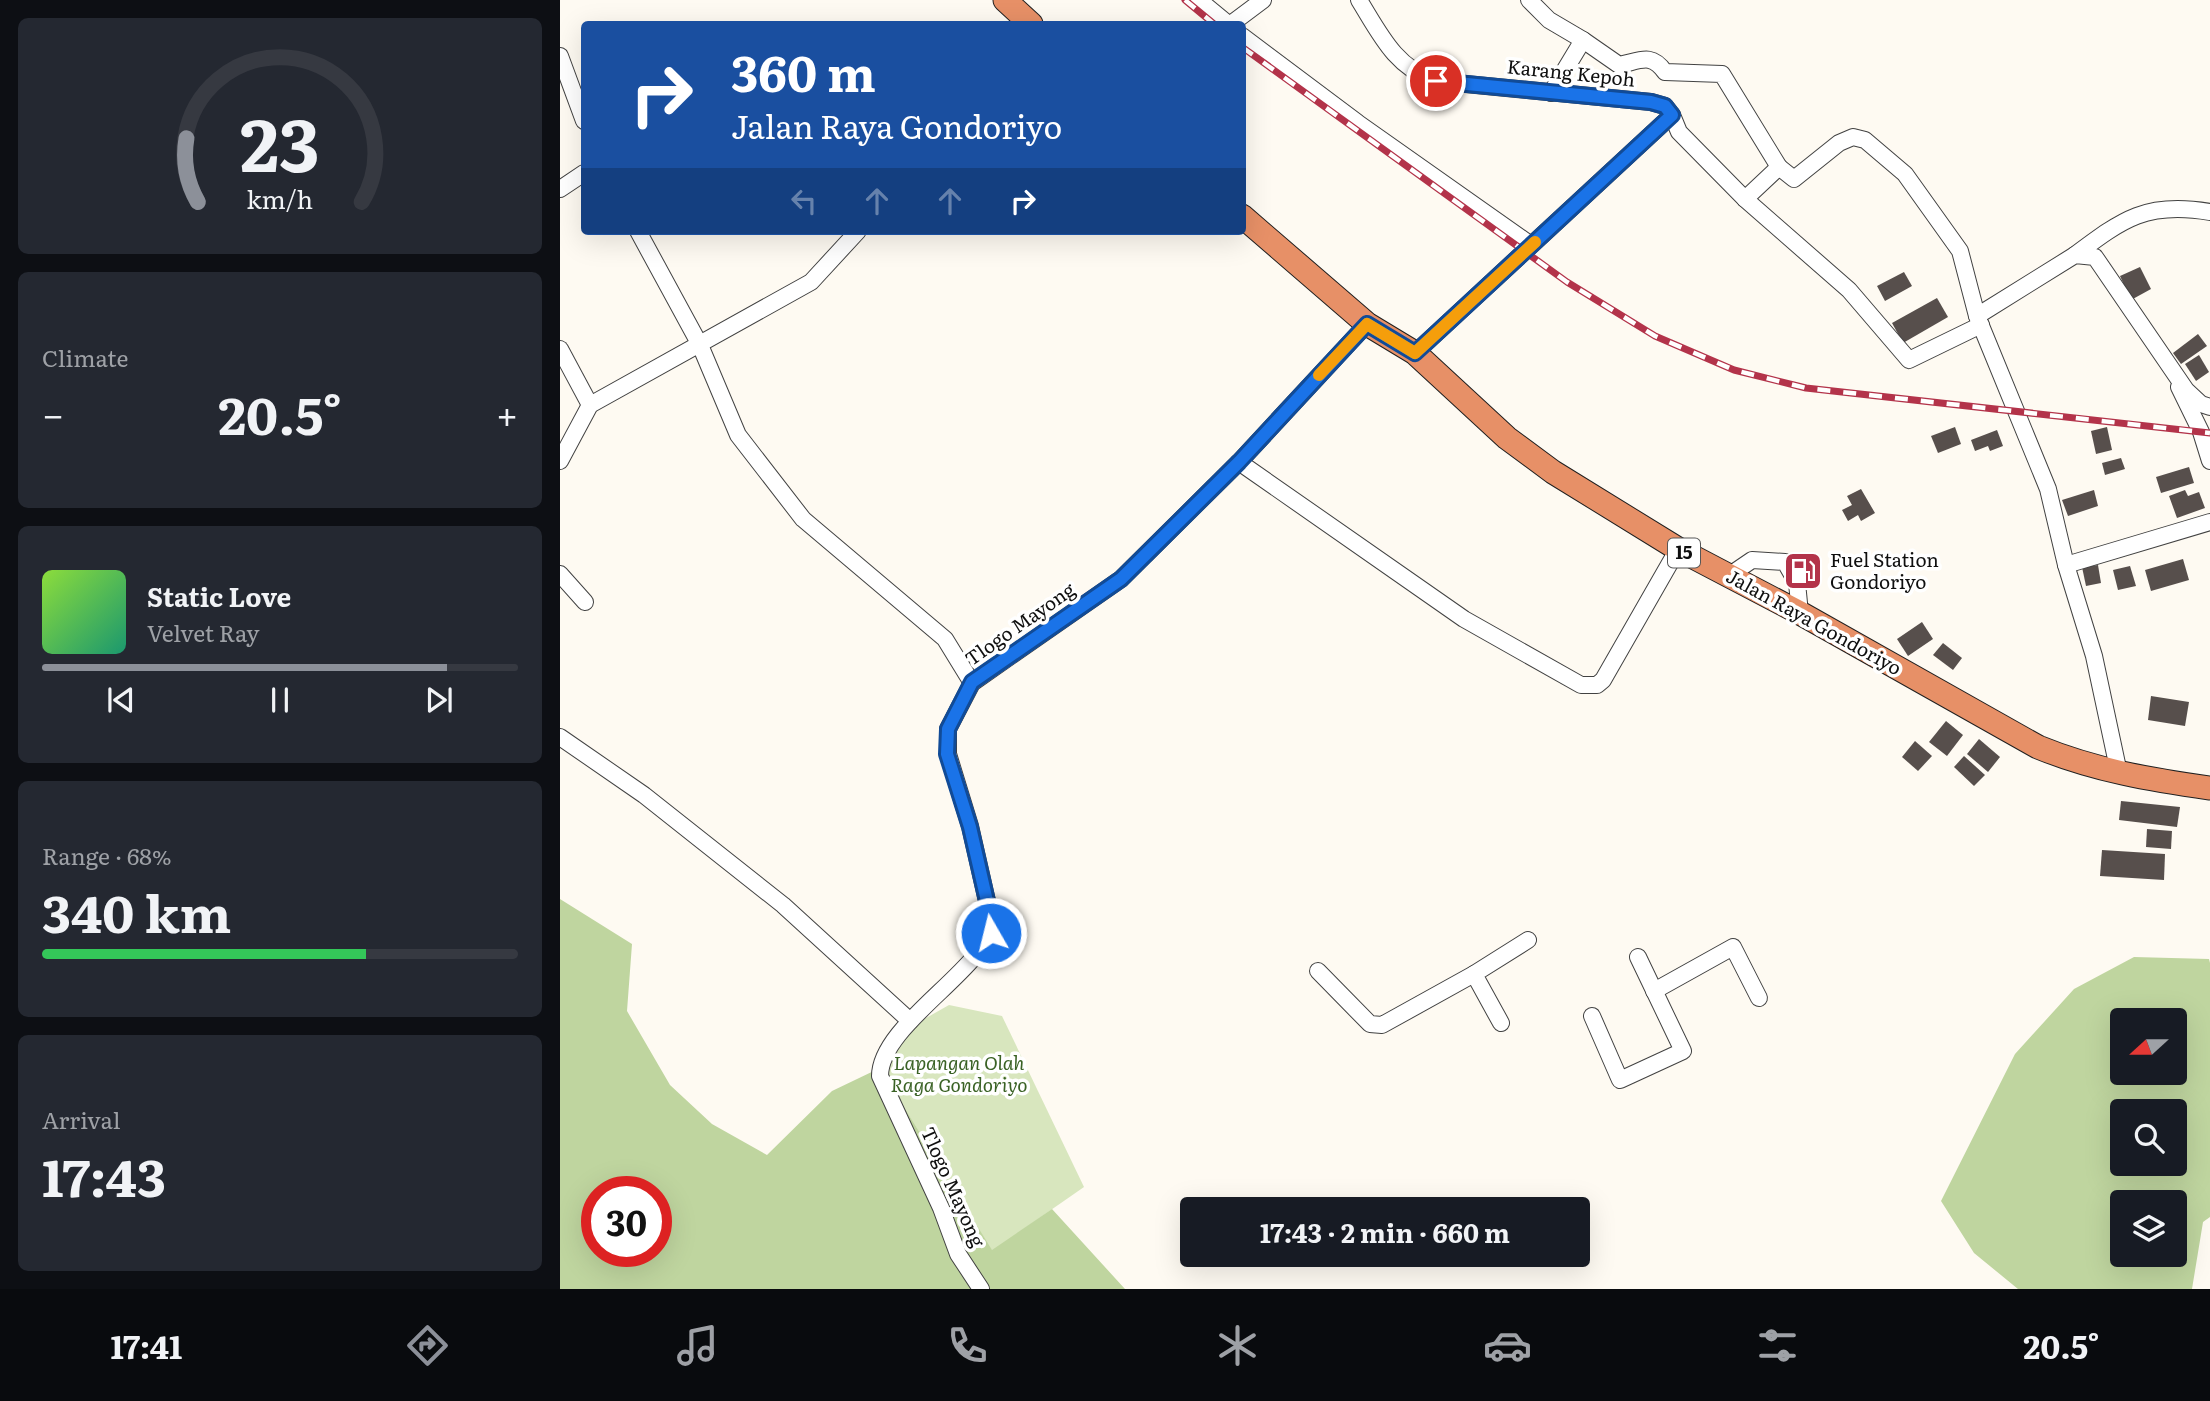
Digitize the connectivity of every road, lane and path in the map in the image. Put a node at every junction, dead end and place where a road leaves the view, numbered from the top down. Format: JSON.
{"nodes":[{"id":1,"x":1005,"y":0,"type":"edge"},
{"id":2,"x":1199,"y":0,"type":"edge"},
{"id":3,"x":1263,"y":0,"type":"edge"},
{"id":4,"x":1359,"y":0,"type":"edge"},
{"id":5,"x":1529,"y":0,"type":"edge"},
{"id":6,"x":1028,"y":21,"type":"edge"},
{"id":7,"x":1225,"y":21,"type":"edge"},
{"id":8,"x":1233,"y":21,"type":"edge"},
{"id":9,"x":1246,"y":39,"type":"edge"},
{"id":10,"x":1583,"y":40,"type":"junction"},
{"id":11,"x":560,"y":57,"type":"edge"},
{"id":12,"x":1551,"y":93,"type":"junction"},
{"id":13,"x":581,"y":113,"type":"edge"},
{"id":14,"x":1672,"y":115,"type":"junction"},
{"id":15,"x":1779,"y":167,"type":"junction"},
{"id":16,"x":581,"y":175,"type":"edge"},
{"id":17,"x":560,"y":188,"type":"edge"},
{"id":18,"x":1745,"y":199,"type":"junction"},
{"id":19,"x":2210,"y":212,"type":"edge"},
{"id":20,"x":1246,"y":219,"type":"edge"},
{"id":21,"x":640,"y":235,"type":"edge"},
{"id":22,"x":854,"y":235,"type":"edge"},
{"id":23,"x":1531,"y":245,"type":"junction"},
{"id":24,"x":2074,"y":255,"type":"junction"},
{"id":25,"x":1979,"y":320,"type":"junction"},
{"id":26,"x":1367,"y":324,"type":"junction"},
{"id":27,"x":700,"y":345,"type":"junction"},
{"id":28,"x":560,"y":349,"type":"edge"},
{"id":29,"x":1415,"y":353,"type":"junction"},
{"id":30,"x":2169,"y":366,"type":"junction"},
{"id":31,"x":590,"y":405,"type":"junction"},
{"id":32,"x":2210,"y":407,"type":"edge"},
{"id":33,"x":560,"y":461,"type":"edge"},
{"id":34,"x":2210,"y":461,"type":"edge"},
{"id":35,"x":1239,"y":462,"type":"junction"},
{"id":36,"x":2210,"y":522,"type":"edge"},
{"id":37,"x":1678,"y":549,"type":"junction"},
{"id":38,"x":2066,"y":565,"type":"junction"},
{"id":39,"x":560,"y":574,"type":"edge"},
{"id":40,"x":1730,"y":575,"type":"junction"},
{"id":41,"x":585,"y":602,"type":"dead end"},
{"id":42,"x":1800,"y":613,"type":"junction"},
{"id":43,"x":972,"y":682,"type":"junction"},
{"id":44,"x":560,"y":737,"type":"edge"},
{"id":45,"x":2119,"y":774,"type":"junction"},
{"id":46,"x":2210,"y":788,"type":"edge"},
{"id":47,"x":1528,"y":940,"type":"dead end"},
{"id":48,"x":1638,"y":957,"type":"dead end"},
{"id":49,"x":1318,"y":971,"type":"dead end"},
{"id":50,"x":1474,"y":974,"type":"junction"},
{"id":51,"x":1654,"y":991,"type":"junction"},
{"id":52,"x":1759,"y":999,"type":"dead end"},
{"id":53,"x":1592,"y":1016,"type":"dead end"},
{"id":54,"x":910,"y":1021,"type":"junction"},
{"id":55,"x":1501,"y":1023,"type":"dead end"},
{"id":56,"x":981,"y":1289,"type":"edge"}],
"edges":[{"from":1,"to":6,"type":"highway"},
{"from":2,"to":7,"type":"street"},
{"from":3,"to":8,"type":"street"},
{"from":4,"to":12,"type":"street","name":"Karang Kepoh"},
{"from":5,"to":10,"type":"street"},
{"from":9,"to":23,"type":"street"},
{"from":10,"to":12,"type":"street"},
{"from":10,"to":15,"type":"street"},
{"from":11,"to":13,"type":"street"},
{"from":12,"to":14,"type":"street","name":"Karang Kepoh"},
{"from":14,"to":18,"type":"street"},
{"from":14,"to":23,"type":"street"},
{"from":15,"to":18,"type":"street"},
{"from":15,"to":25,"type":"street"},
{"from":16,"to":17,"type":"street"},
{"from":18,"to":25,"type":"street"},
{"from":19,"to":24,"type":"street"},
{"from":20,"to":26,"type":"highway","name":"Jalan Raya Gondoriyo","number":"15"},
{"from":21,"to":27,"type":"street"},
{"from":22,"to":27,"type":"street"},
{"from":23,"to":29,"type":"street"},
{"from":24,"to":25,"type":"street"},
{"from":24,"to":30,"type":"street"},
{"from":25,"to":38,"type":"street"},
{"from":26,"to":29,"type":"highway","name":"Jalan Raya Gondoriyo","number":"15"},
{"from":26,"to":35,"type":"street","name":"Tlogo Mayong"},
{"from":27,"to":31,"type":"street"},
{"from":27,"to":43,"type":"street"},
{"from":28,"to":31,"type":"street"},
{"from":29,"to":37,"type":"highway","name":"Jalan Raya Gondoriyo","number":"15"},
{"from":30,"to":32,"type":"street"},
{"from":30,"to":34,"type":"street"},
{"from":31,"to":33,"type":"street"},
{"from":35,"to":37,"type":"street"},
{"from":35,"to":43,"type":"street","name":"Tlogo Mayong"},
{"from":36,"to":38,"type":"street"},
{"from":37,"to":40,"type":"highway","name":"Jalan Raya Gondoriyo","number":"15"},
{"from":38,"to":45,"type":"street"},
{"from":39,"to":41,"type":"street"},
{"from":40,"to":42,"type":"highway","name":"Jalan Raya Gondoriyo","number":"15"},
{"from":40,"to":42,"type":"street"},
{"from":42,"to":45,"type":"highway","name":"Jalan Raya Gondoriyo","number":"15"},
{"from":43,"to":54,"type":"street","name":"Tlogo Mayong"},
{"from":44,"to":54,"type":"street"},
{"from":45,"to":46,"type":"highway","name":"Jalan Raya Gondoriyo","number":"15"},
{"from":47,"to":50,"type":"street"},
{"from":48,"to":51,"type":"street"},
{"from":49,"to":50,"type":"street"},
{"from":50,"to":55,"type":"street"},
{"from":51,"to":52,"type":"street"},
{"from":51,"to":53,"type":"street"},
{"from":54,"to":56,"type":"street","name":"Tlogo Mayong"}]}
